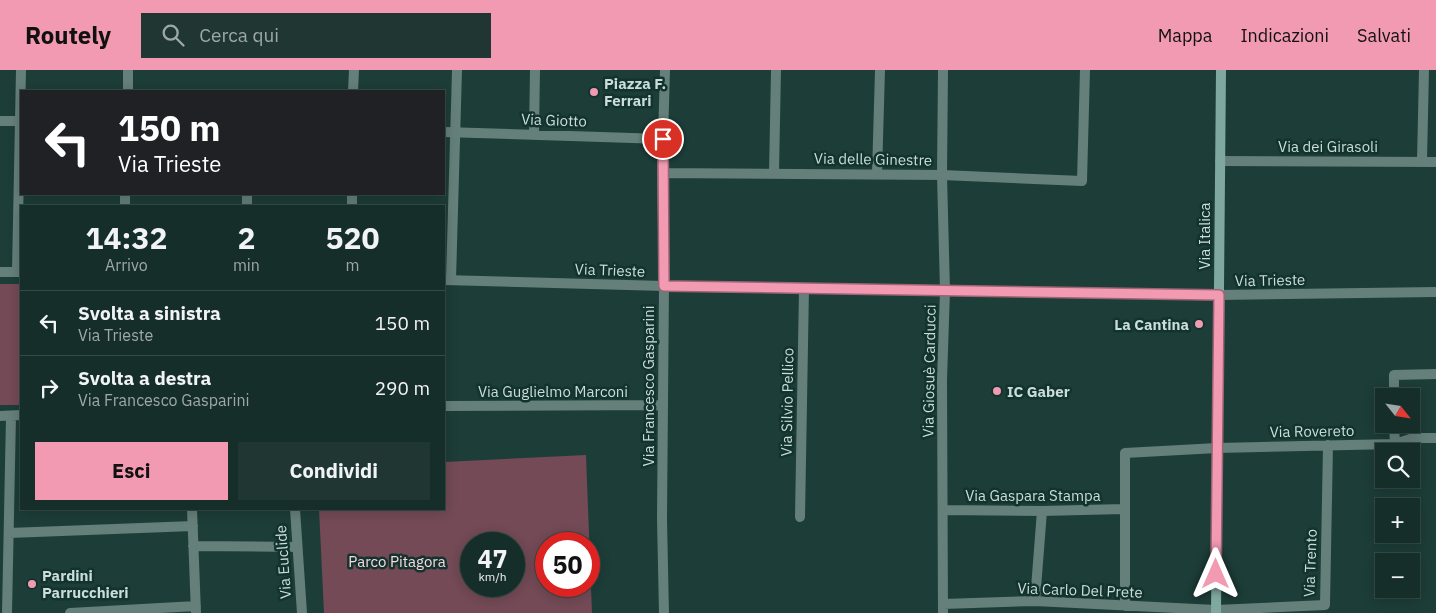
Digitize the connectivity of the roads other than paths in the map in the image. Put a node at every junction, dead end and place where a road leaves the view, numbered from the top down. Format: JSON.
{"nodes":[{"id":1,"x":21,"y":70,"type":"edge"},
{"id":2,"x":128,"y":70,"type":"edge"},
{"id":3,"x":354,"y":70,"type":"edge"},
{"id":4,"x":457,"y":70,"type":"edge"},
{"id":5,"x":535,"y":70,"type":"edge"},
{"id":6,"x":665,"y":70,"type":"edge"},
{"id":7,"x":776,"y":70,"type":"edge"},
{"id":8,"x":880,"y":70,"type":"edge"},
{"id":9,"x":943,"y":70,"type":"edge"},
{"id":10,"x":1085,"y":70,"type":"edge"},
{"id":11,"x":1221,"y":70,"type":"edge"},
{"id":12,"x":1424,"y":70,"type":"edge"},
{"id":13,"x":21,"y":90,"type":"edge"},
{"id":14,"x":128,"y":90,"type":"edge"},
{"id":15,"x":353,"y":90,"type":"edge"},
{"id":16,"x":0,"y":121,"type":"edge"},
{"id":17,"x":20,"y":121,"type":"edge"},
{"id":18,"x":445,"y":132,"type":"edge"},
{"id":19,"x":455,"y":132,"type":"junction"},
{"id":20,"x":534,"y":134,"type":"junction"},
{"id":21,"x":663,"y":139,"type":"junction"},
{"id":22,"x":1220,"y":161,"type":"junction"},
{"id":23,"x":1422,"y":161,"type":"junction"},
{"id":24,"x":1436,"y":162,"type":"edge"},
{"id":25,"x":662,"y":173,"type":"junction"},
{"id":26,"x":774,"y":173,"type":"junction"},
{"id":27,"x":877,"y":174,"type":"junction"},
{"id":28,"x":942,"y":175,"type":"junction"},
{"id":29,"x":20,"y":195,"type":"edge"},
{"id":30,"x":0,"y":272,"type":"edge"},
{"id":31,"x":19,"y":272,"type":"edge"},
{"id":32,"x":448,"y":280,"type":"edge"},
{"id":33,"x":664,"y":286,"type":"junction"},
{"id":34,"x":804,"y":288,"type":"junction"},
{"id":35,"x":945,"y":291,"type":"junction"},
{"id":36,"x":1436,"y":292,"type":"edge"},
{"id":37,"x":1219,"y":295,"type":"junction"},
{"id":38,"x":1436,"y":374,"type":"edge"},
{"id":39,"x":1394,"y":388,"type":"edge"},
{"id":40,"x":663,"y":405,"type":"junction"},
{"id":41,"x":445,"y":406,"type":"edge"},
{"id":42,"x":0,"y":416,"type":"edge"},
{"id":43,"x":16,"y":416,"type":"edge"},
{"id":44,"x":1436,"y":438,"type":"edge"},
{"id":45,"x":1397,"y":443,"type":"edge"},
{"id":46,"x":1375,"y":444,"type":"edge"},
{"id":47,"x":1328,"y":445,"type":"junction"},
{"id":48,"x":1217,"y":448,"type":"junction"},
{"id":49,"x":943,"y":507,"type":"junction"},
{"id":50,"x":1124,"y":509,"type":"junction"},
{"id":51,"x":192,"y":510,"type":"edge"},
{"id":52,"x":294,"y":510,"type":"edge"},
{"id":53,"x":1042,"y":511,"type":"junction"},
{"id":54,"x":800,"y":517,"type":"dead end"},
{"id":55,"x":193,"y":526,"type":"junction"},
{"id":56,"x":9,"y":533,"type":"junction"},
{"id":57,"x":193,"y":546,"type":"junction"},
{"id":58,"x":297,"y":547,"type":"junction"},
{"id":59,"x":4,"y":556,"type":"edge"},
{"id":60,"x":1036,"y":601,"type":"junction"},
{"id":61,"x":1125,"y":606,"type":"junction"},
{"id":62,"x":943,"y":608,"type":"edge"},
{"id":63,"x":196,"y":610,"type":"edge"},
{"id":64,"x":1216,"y":612,"type":"edge"},
{"id":65,"x":8,"y":613,"type":"edge"},
{"id":66,"x":70,"y":613,"type":"edge"},
{"id":67,"x":302,"y":613,"type":"edge"},
{"id":68,"x":664,"y":613,"type":"edge"}],
"edges":[{"from":1,"to":13,"type":"street"},
{"from":2,"to":14,"type":"street"},
{"from":3,"to":15,"type":"street"},
{"from":4,"to":19,"type":"street"},
{"from":5,"to":20,"type":"street"},
{"from":6,"to":21,"type":"street","name":"Via Francesco Gasparini"},
{"from":7,"to":26,"type":"street"},
{"from":8,"to":27,"type":"street"},
{"from":9,"to":28,"type":"street","name":"Via Giosuè Carducci"},
{"from":10,"to":28,"type":"street","name":"Via delle Ginestre"},
{"from":11,"to":22,"type":"main road","name":"Via Italica"},
{"from":12,"to":23,"type":"street"},
{"from":16,"to":17,"type":"street"},
{"from":18,"to":19,"type":"street","name":"Via Giotto"},
{"from":19,"to":20,"type":"street","name":"Via Giotto"},
{"from":19,"to":32,"type":"street"},
{"from":20,"to":21,"type":"street","name":"Via Giotto"},
{"from":21,"to":25,"type":"street","name":"Via Francesco Gasparini"},
{"from":22,"to":23,"type":"street","name":"Via dei Girasoli"},
{"from":22,"to":37,"type":"main road","name":"Via Italica"},
{"from":23,"to":24,"type":"street","name":"Via dei Girasoli"},
{"from":25,"to":26,"type":"street","name":"Via delle Ginestre"},
{"from":25,"to":33,"type":"street","name":"Via Francesco Gasparini"},
{"from":26,"to":27,"type":"street","name":"Via delle Ginestre"},
{"from":27,"to":28,"type":"street","name":"Via delle Ginestre"},
{"from":28,"to":35,"type":"street","name":"Via Giosuè Carducci"},
{"from":29,"to":31,"type":"street"},
{"from":30,"to":31,"type":"street"},
{"from":32,"to":33,"type":"street","name":"Via Trieste"},
{"from":33,"to":34,"type":"street","name":"Via Trieste"},
{"from":33,"to":40,"type":"street","name":"Via Francesco Gasparini"},
{"from":34,"to":35,"type":"street","name":"Via Trieste"},
{"from":34,"to":54,"type":"street","name":"Via Silvio Pellico"},
{"from":35,"to":37,"type":"street","name":"Via Trieste"},
{"from":35,"to":49,"type":"street","name":"Via Giosuè Carducci"},
{"from":36,"to":37,"type":"street","name":"Via Trieste"},
{"from":37,"to":48,"type":"main road","name":"Via Italica"},
{"from":38,"to":39,"type":"street"},
{"from":40,"to":41,"type":"street","name":"Via Guglielmo Marconi"},
{"from":40,"to":68,"type":"street","name":"Via Francesco Gasparini"},
{"from":42,"to":43,"type":"street"},
{"from":43,"to":56,"type":"street"},
{"from":44,"to":45,"type":"street","name":"Via Rovereto"},
{"from":46,"to":47,"type":"street","name":"Via Rovereto"},
{"from":47,"to":48,"type":"street","name":"Via Rovereto"},
{"from":47,"to":64,"type":"street","name":"Via Trento"},
{"from":48,"to":50,"type":"street","name":"Via Rovereto"},
{"from":48,"to":64,"type":"main road","name":"Via Italica"},
{"from":49,"to":53,"type":"street","name":"Via Gaspara Stampa"},
{"from":49,"to":62,"type":"street","name":"Via Giosuè Carducci"},
{"from":50,"to":53,"type":"street","name":"Via Gaspara Stampa"},
{"from":50,"to":61,"type":"street"},
{"from":51,"to":55,"type":"street"},
{"from":52,"to":58,"type":"street","name":"Via Euclide"},
{"from":53,"to":60,"type":"street"},
{"from":55,"to":56,"type":"street"},
{"from":55,"to":57,"type":"street"},
{"from":56,"to":59,"type":"street"},
{"from":57,"to":58,"type":"street"},
{"from":57,"to":63,"type":"street"},
{"from":58,"to":67,"type":"street","name":"Via Euclide"},
{"from":59,"to":65,"type":"street"},
{"from":60,"to":61,"type":"street","name":"Via Carlo Del Prete"},
{"from":60,"to":62,"type":"street","name":"Via Carlo Del Prete"},
{"from":61,"to":64,"type":"street","name":"Via Carlo Del Prete"},
{"from":63,"to":66,"type":"street"}]}
